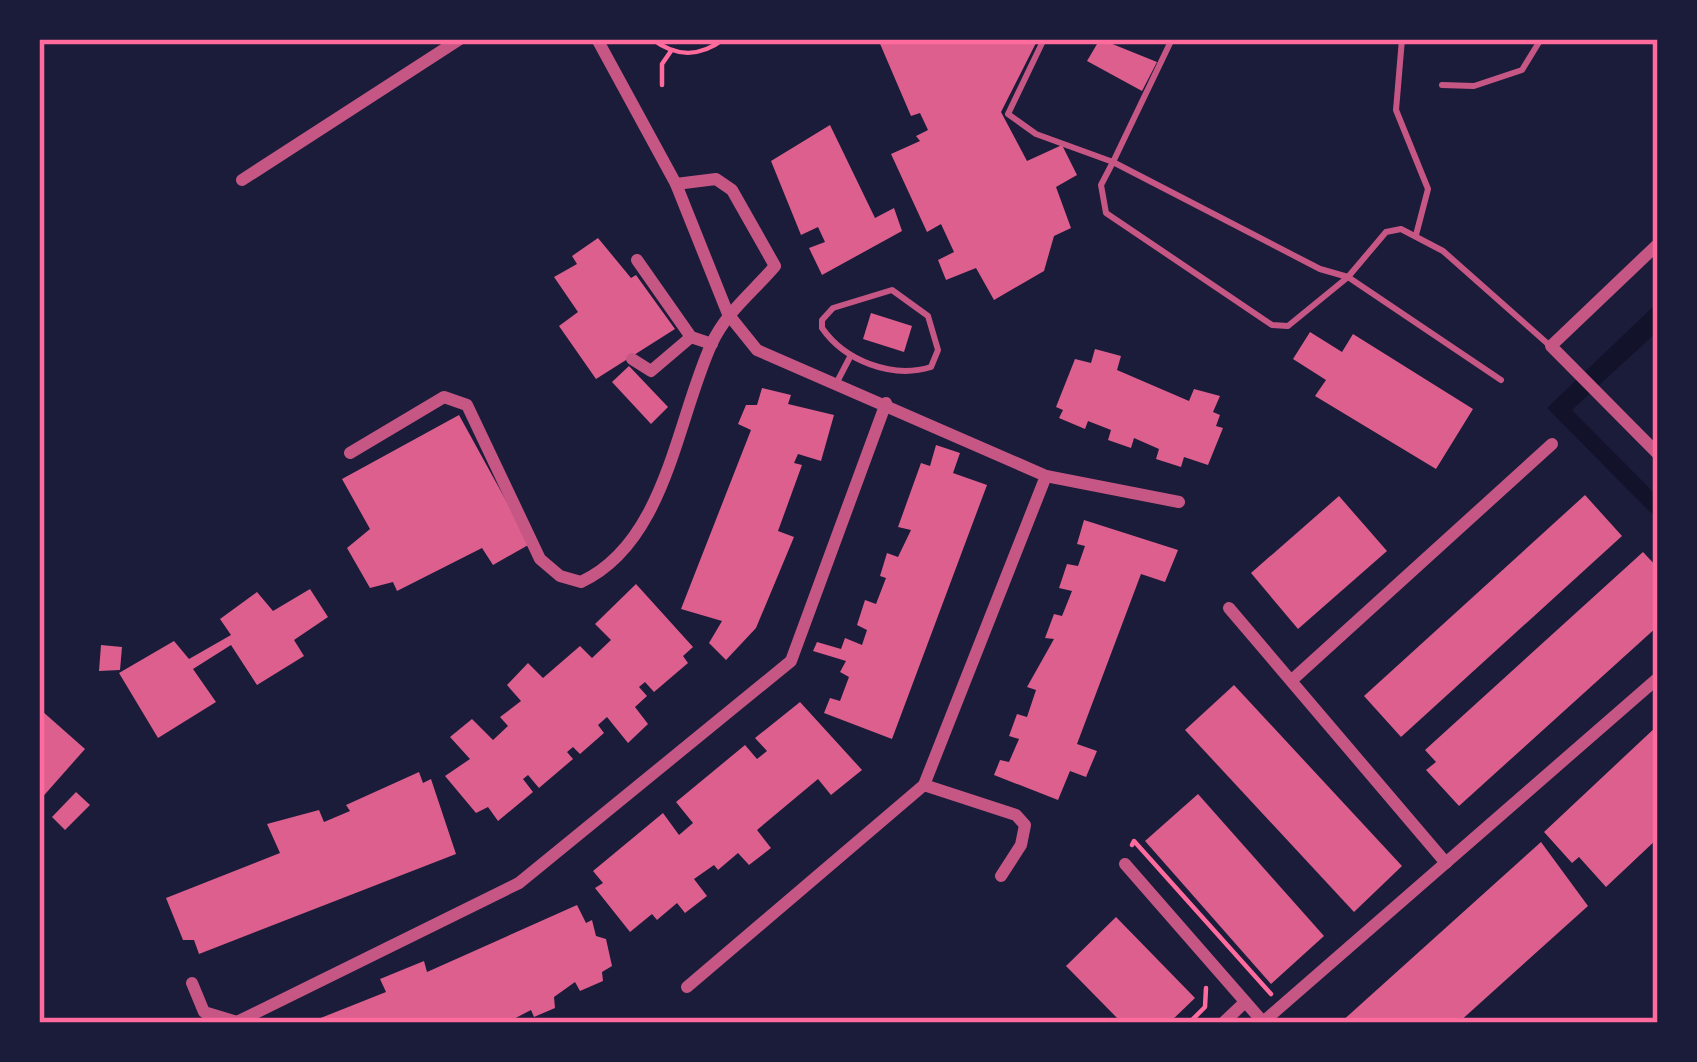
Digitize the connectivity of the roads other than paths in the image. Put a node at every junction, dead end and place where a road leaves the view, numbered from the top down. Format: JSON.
{"nodes":[{"id":1,"x":460,"y":39,"type":"edge"},
{"id":2,"x":597,"y":39,"type":"edge"},
{"id":3,"x":1044,"y":39,"type":"edge"},
{"id":4,"x":1172,"y":39,"type":"edge"},
{"id":5,"x":1402,"y":39,"type":"edge"},
{"id":6,"x":1541,"y":39,"type":"edge"},
{"id":7,"x":1442,"y":86,"type":"dead end"},
{"id":8,"x":1113,"y":162,"type":"junction"},
{"id":9,"x":242,"y":180,"type":"dead end"},
{"id":10,"x":676,"y":184,"type":"junction"},
{"id":11,"x":1416,"y":235,"type":"junction"},
{"id":12,"x":1658,"y":244,"type":"edge"},
{"id":13,"x":637,"y":260,"type":"dead end"},
{"id":14,"x":1348,"y":277,"type":"junction"},
{"id":15,"x":728,"y":314,"type":"junction"},
{"id":16,"x":691,"y":337,"type":"junction"},
{"id":17,"x":712,"y":344,"type":"junction"},
{"id":18,"x":1551,"y":346,"type":"junction"},
{"id":19,"x":850,"y":357,"type":"junction"},
{"id":20,"x":632,"y":359,"type":"dead end"},
{"id":21,"x":1501,"y":380,"type":"dead end"},
{"id":22,"x":837,"y":382,"type":"junction"},
{"id":23,"x":886,"y":403,"type":"junction"},
{"id":24,"x":1552,"y":444,"type":"dead end"},
{"id":25,"x":350,"y":452,"type":"dead end"},
{"id":26,"x":1658,"y":454,"type":"edge"},
{"id":27,"x":1046,"y":476,"type":"junction"},
{"id":28,"x":1179,"y":502,"type":"dead end"},
{"id":29,"x":1229,"y":608,"type":"dead end"},
{"id":30,"x":1658,"y":678,"type":"edge"},
{"id":31,"x":1292,"y":680,"type":"junction"},
{"id":32,"x":924,"y":785,"type":"junction"},
{"id":33,"x":1446,"y":863,"type":"junction"},
{"id":34,"x":1124,"y":864,"type":"road end"},
{"id":35,"x":1001,"y":876,"type":"dead end"},
{"id":36,"x":191,"y":983,"type":"dead end"},
{"id":37,"x":687,"y":986,"type":"dead end"},
{"id":38,"x":1246,"y":1002,"type":"junction"},
{"id":39,"x":219,"y":1020,"type":"edge"},
{"id":40,"x":1263,"y":1022,"type":"edge"},
{"id":41,"x":1223,"y":1023,"type":"edge"}],
"edges":[{"from":1,"to":9,"type":"street"},
{"from":2,"to":10,"type":"street"},
{"from":3,"to":8,"type":"lane"},
{"from":4,"to":8,"type":"lane"},
{"from":5,"to":11,"type":"lane"},
{"from":6,"to":7,"type":"lane"},
{"from":8,"to":14,"type":"lane"},
{"from":8,"to":14,"type":"lane"},
{"from":10,"to":15,"type":"street"},
{"from":10,"to":15,"type":"street"},
{"from":11,"to":14,"type":"lane"},
{"from":11,"to":18,"type":"lane"},
{"from":12,"to":18,"type":"street"},
{"from":13,"to":16,"type":"street"},
{"from":14,"to":21,"type":"lane"},
{"from":15,"to":17,"type":"street"},
{"from":15,"to":22,"type":"street"},
{"from":16,"to":17,"type":"street"},
{"from":16,"to":20,"type":"street"},
{"from":17,"to":25,"type":"street"},
{"from":18,"to":26,"type":"street"},
{"from":19,"to":19,"type":"lane"},
{"from":19,"to":22,"type":"lane"},
{"from":22,"to":23,"type":"street"},
{"from":23,"to":27,"type":"street"},
{"from":23,"to":39,"type":"street"},
{"from":24,"to":31,"type":"street"},
{"from":27,"to":28,"type":"street"},
{"from":27,"to":32,"type":"street"},
{"from":29,"to":31,"type":"street"},
{"from":30,"to":33,"type":"street"},
{"from":31,"to":33,"type":"street"},
{"from":32,"to":35,"type":"street"},
{"from":32,"to":37,"type":"street"},
{"from":33,"to":40,"type":"street"},
{"from":34,"to":38,"type":"street"},
{"from":36,"to":39,"type":"street"},
{"from":38,"to":40,"type":"street"},
{"from":38,"to":41,"type":"street"}]}
